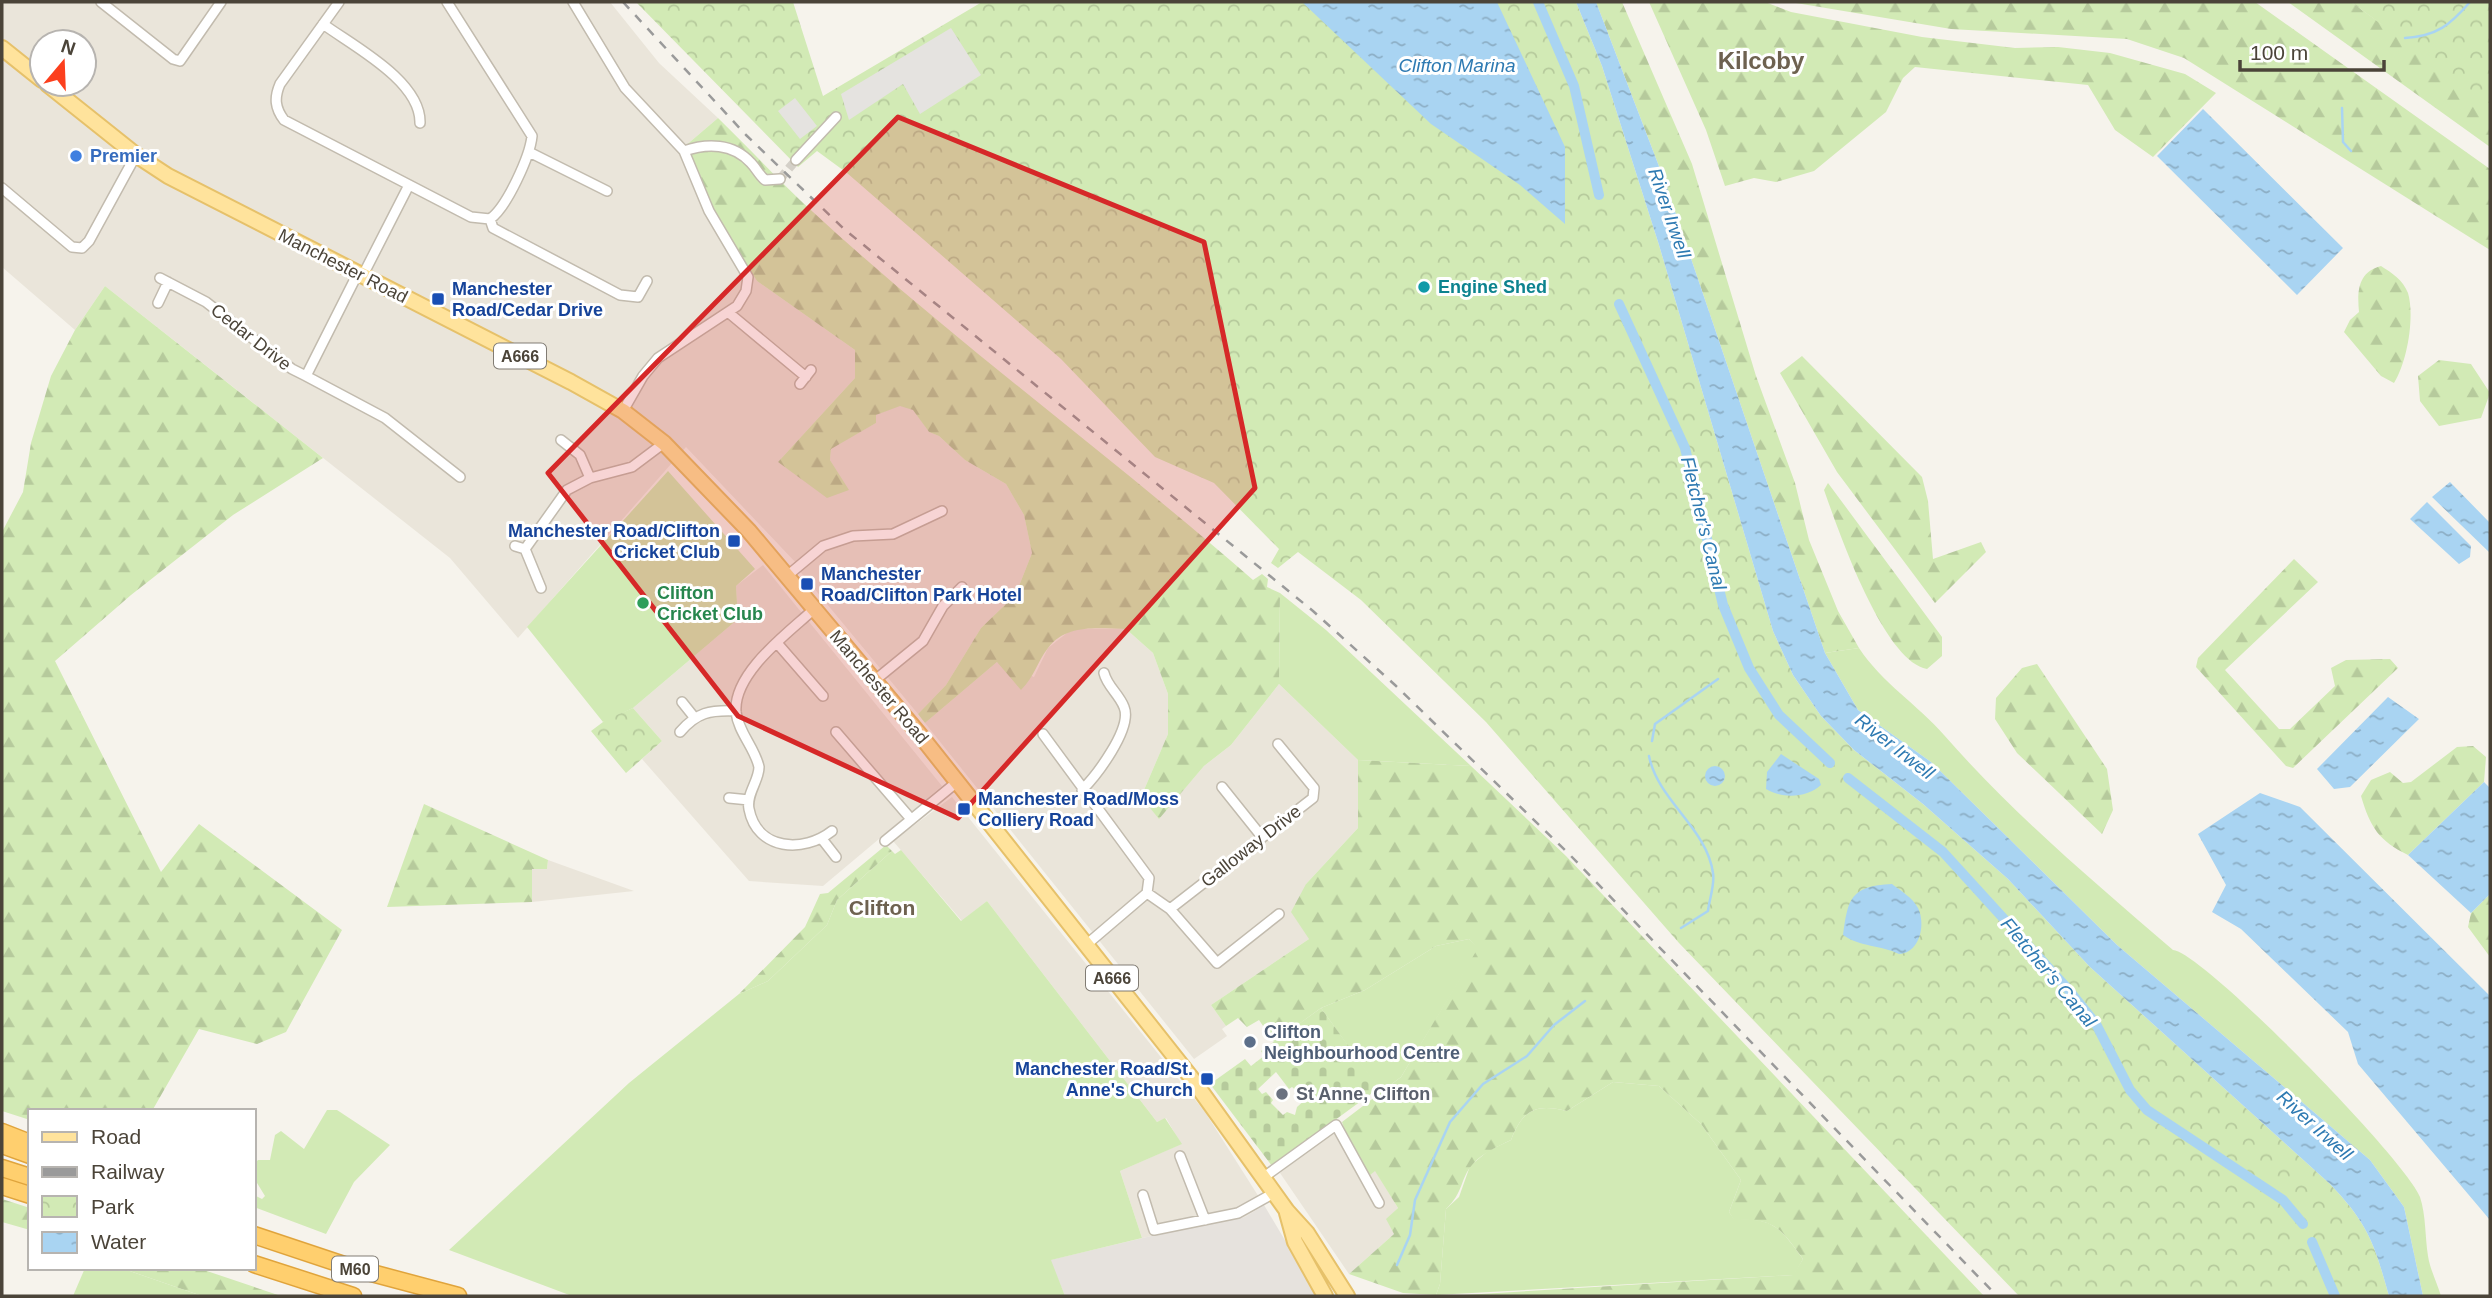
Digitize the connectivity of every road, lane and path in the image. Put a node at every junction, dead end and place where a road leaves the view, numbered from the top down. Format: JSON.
{"nodes":[{"id":1,"x":101,"y":2,"type":"edge"},
{"id":2,"x":221,"y":2,"type":"edge"},
{"id":3,"x":339,"y":2,"type":"edge"},
{"id":4,"x":447,"y":2,"type":"edge"},
{"id":5,"x":573,"y":2,"type":"edge"},
{"id":6,"x":323,"y":24,"type":"junction"},
{"id":7,"x":2,"y":48,"type":"edge"},
{"id":8,"x":28,"y":69,"type":"edge"},
{"id":9,"x":65,"y":98,"type":"edge"},
{"id":10,"x":836,"y":117,"type":"dead end"},
{"id":11,"x":420,"y":123,"type":"dead end"},
{"id":12,"x":684,"y":151,"type":"junction"},
{"id":13,"x":529,"y":152,"type":"junction"},
{"id":14,"x":136,"y":155,"type":"junction"},
{"id":15,"x":796,"y":160,"type":"tunnel mouth"},
{"id":16,"x":780,"y":180,"type":"dead end"},
{"id":17,"x":409,"y":185,"type":"junction"},
{"id":18,"x":2,"y":188,"type":"edge"},
{"id":19,"x":610,"y":193,"type":"dead end"},
{"id":20,"x":490,"y":219,"type":"junction"},
{"id":21,"x":360,"y":274,"type":"junction"},
{"id":22,"x":647,"y":281,"type":"dead end"},
{"id":23,"x":158,"y":303,"type":"dead end"},
{"id":24,"x":729,"y":313,"type":"junction"},
{"id":25,"x":306,"y":376,"type":"junction"},
{"id":26,"x":805,"y":377,"type":"dead end"},
{"id":27,"x":623,"y":411,"type":"junction"},
{"id":28,"x":561,"y":440,"type":"dead end"},
{"id":29,"x":664,"y":443,"type":"junction"},
{"id":30,"x":460,"y":477,"type":"dead end"},
{"id":31,"x":590,"y":478,"type":"junction"},
{"id":32,"x":942,"y":511,"type":"dead end"},
{"id":33,"x":515,"y":546,"type":"dead end"},
{"id":34,"x":525,"y":549,"type":"junction"},
{"id":35,"x":787,"y":576,"type":"junction"},
{"id":36,"x":962,"y":587,"type":"dead end"},
{"id":37,"x":541,"y":588,"type":"dead end"},
{"id":38,"x":813,"y":610,"type":"junction"},
{"id":39,"x":777,"y":643,"type":"junction"},
{"id":40,"x":1104,"y":673,"type":"dead end"},
{"id":41,"x":874,"y":681,"type":"junction"},
{"id":42,"x":823,"y":696,"type":"dead end"},
{"id":43,"x":682,"y":702,"type":"dead end"},
{"id":44,"x":736,"y":711,"type":"junction"},
{"id":45,"x":694,"y":716,"type":"junction"},
{"id":46,"x":680,"y":732,"type":"dead end"},
{"id":47,"x":836,"y":732,"type":"dead end"},
{"id":48,"x":1043,"y":734,"type":"dead end"},
{"id":49,"x":1278,"y":744,"type":"dead end"},
{"id":50,"x":957,"y":782,"type":"junction"},
{"id":51,"x":1222,"y":787,"type":"dead end"},
{"id":52,"x":1082,"y":790,"type":"junction"},
{"id":53,"x":730,"y":798,"type":"dead end"},
{"id":54,"x":748,"y":800,"type":"junction"},
{"id":55,"x":911,"y":819,"type":"junction"},
{"id":56,"x":832,"y":831,"type":"dead end"},
{"id":57,"x":1262,"y":837,"type":"junction"},
{"id":58,"x":822,"y":839,"type":"junction"},
{"id":59,"x":885,"y":841,"type":"dead end"},
{"id":60,"x":836,"y":857,"type":"dead end"},
{"id":61,"x":1147,"y":893,"type":"junction"},
{"id":62,"x":1170,"y":909,"type":"junction"},
{"id":63,"x":1279,"y":914,"type":"dead end"},
{"id":64,"x":1086,"y":945,"type":"junction"},
{"id":65,"x":2,"y":1132,"type":"edge"},
{"id":66,"x":28,"y":1142,"type":"edge"},
{"id":67,"x":2,"y":1145,"type":"edge"},
{"id":68,"x":28,"y":1154,"type":"edge"},
{"id":69,"x":1180,"y":1156,"type":"dead end"},
{"id":70,"x":2,"y":1168,"type":"edge"},
{"id":71,"x":28,"y":1176,"type":"edge"},
{"id":72,"x":1264,"y":1177,"type":"junction"},
{"id":73,"x":2,"y":1186,"type":"edge"},
{"id":74,"x":1274,"y":1192,"type":"junction"},
{"id":75,"x":28,"y":1194,"type":"edge"},
{"id":76,"x":1143,"y":1195,"type":"dead end"},
{"id":77,"x":1379,"y":1203,"type":"dead end"},
{"id":78,"x":1287,"y":1211,"type":"junction"},
{"id":79,"x":1205,"y":1220,"type":"junction"},
{"id":80,"x":256,"y":1236,"type":"edge"},
{"id":81,"x":256,"y":1265,"type":"edge"},
{"id":82,"x":353,"y":1296,"type":"edge"},
{"id":83,"x":458,"y":1296,"type":"edge"},
{"id":84,"x":1325,"y":1296,"type":"edge"},
{"id":85,"x":1347,"y":1296,"type":"edge"}],
"edges":[{"from":1,"to":2,"type":"street"},
{"from":3,"to":6,"type":"street"},
{"from":4,"to":13,"type":"street"},
{"from":5,"to":12,"type":"street"},
{"from":6,"to":11,"type":"street"},
{"from":6,"to":17,"type":"street"},
{"from":7,"to":8,"type":"main road"},
{"from":9,"to":14,"type":"main road","name":"Manchester Road","number":"A666"},
{"from":10,"to":15,"type":"street"},
{"from":12,"to":16,"type":"street"},
{"from":12,"to":24,"type":"street"},
{"from":13,"to":19,"type":"street"},
{"from":13,"to":20,"type":"street"},
{"from":14,"to":18,"type":"street"},
{"from":14,"to":21,"type":"main road","name":"Manchester Road","number":"A666"},
{"from":17,"to":20,"type":"street"},
{"from":17,"to":21,"type":"street","name":"Cedar Drive"},
{"from":20,"to":22,"type":"street"},
{"from":21,"to":25,"type":"street","name":"Cedar Drive"},
{"from":21,"to":27,"type":"main road","name":"Manchester Road","number":"A666"},
{"from":23,"to":25,"type":"street","name":"Cedar Drive"},
{"from":24,"to":26,"type":"street"},
{"from":24,"to":27,"type":"street"},
{"from":25,"to":30,"type":"street"},
{"from":27,"to":29,"type":"main road","name":"Manchester Road","number":"A666"},
{"from":28,"to":31,"type":"street"},
{"from":29,"to":31,"type":"street"},
{"from":29,"to":35,"type":"main road","name":"Manchester Road","number":"A666"},
{"from":31,"to":34,"type":"street"},
{"from":32,"to":35,"type":"street"},
{"from":33,"to":34,"type":"street"},
{"from":34,"to":37,"type":"street"},
{"from":35,"to":38,"type":"main road","name":"Manchester Road","number":"A666"},
{"from":36,"to":41,"type":"street"},
{"from":38,"to":39,"type":"street"},
{"from":38,"to":41,"type":"main road","name":"Manchester Road","number":"A666"},
{"from":39,"to":42,"type":"street"},
{"from":39,"to":44,"type":"street"},
{"from":40,"to":52,"type":"street"},
{"from":41,"to":50,"type":"main road","name":"Manchester Road","number":"A666"},
{"from":43,"to":45,"type":"street"},
{"from":44,"to":45,"type":"street"},
{"from":44,"to":54,"type":"street"},
{"from":45,"to":46,"type":"street"},
{"from":47,"to":55,"type":"street"},
{"from":48,"to":52,"type":"street"},
{"from":49,"to":57,"type":"street","name":"Galloway Drive"},
{"from":50,"to":55,"type":"street"},
{"from":50,"to":64,"type":"main road","name":"Manchester Road","number":"A666"},
{"from":51,"to":57,"type":"street"},
{"from":52,"to":61,"type":"street"},
{"from":53,"to":54,"type":"street"},
{"from":54,"to":58,"type":"street"},
{"from":55,"to":59,"type":"street"},
{"from":56,"to":58,"type":"street"},
{"from":57,"to":62,"type":"street","name":"Galloway Drive"},
{"from":58,"to":60,"type":"street"},
{"from":61,"to":62,"type":"street"},
{"from":61,"to":64,"type":"street"},
{"from":62,"to":63,"type":"street"},
{"from":64,"to":72,"type":"main road","name":"Manchester Road","number":"A666"},
{"from":65,"to":66,"type":"highway"},
{"from":67,"to":68,"type":"highway"},
{"from":69,"to":79,"type":"street"},
{"from":70,"to":71,"type":"highway"},
{"from":72,"to":74,"type":"main road","name":"Manchester Road","number":"A666"},
{"from":72,"to":77,"type":"street"},
{"from":73,"to":75,"type":"highway"},
{"from":74,"to":78,"type":"main road","name":"Manchester Road","number":"A666"},
{"from":74,"to":79,"type":"street"},
{"from":76,"to":79,"type":"street"},
{"from":78,"to":84,"type":"main road","name":"Manchester Road","number":"A666"},
{"from":78,"to":85,"type":"main road","name":"Manchester Road","number":"A666"},
{"from":80,"to":83,"type":"highway","number":"M60"},
{"from":81,"to":82,"type":"highway","number":"M60"}]}
